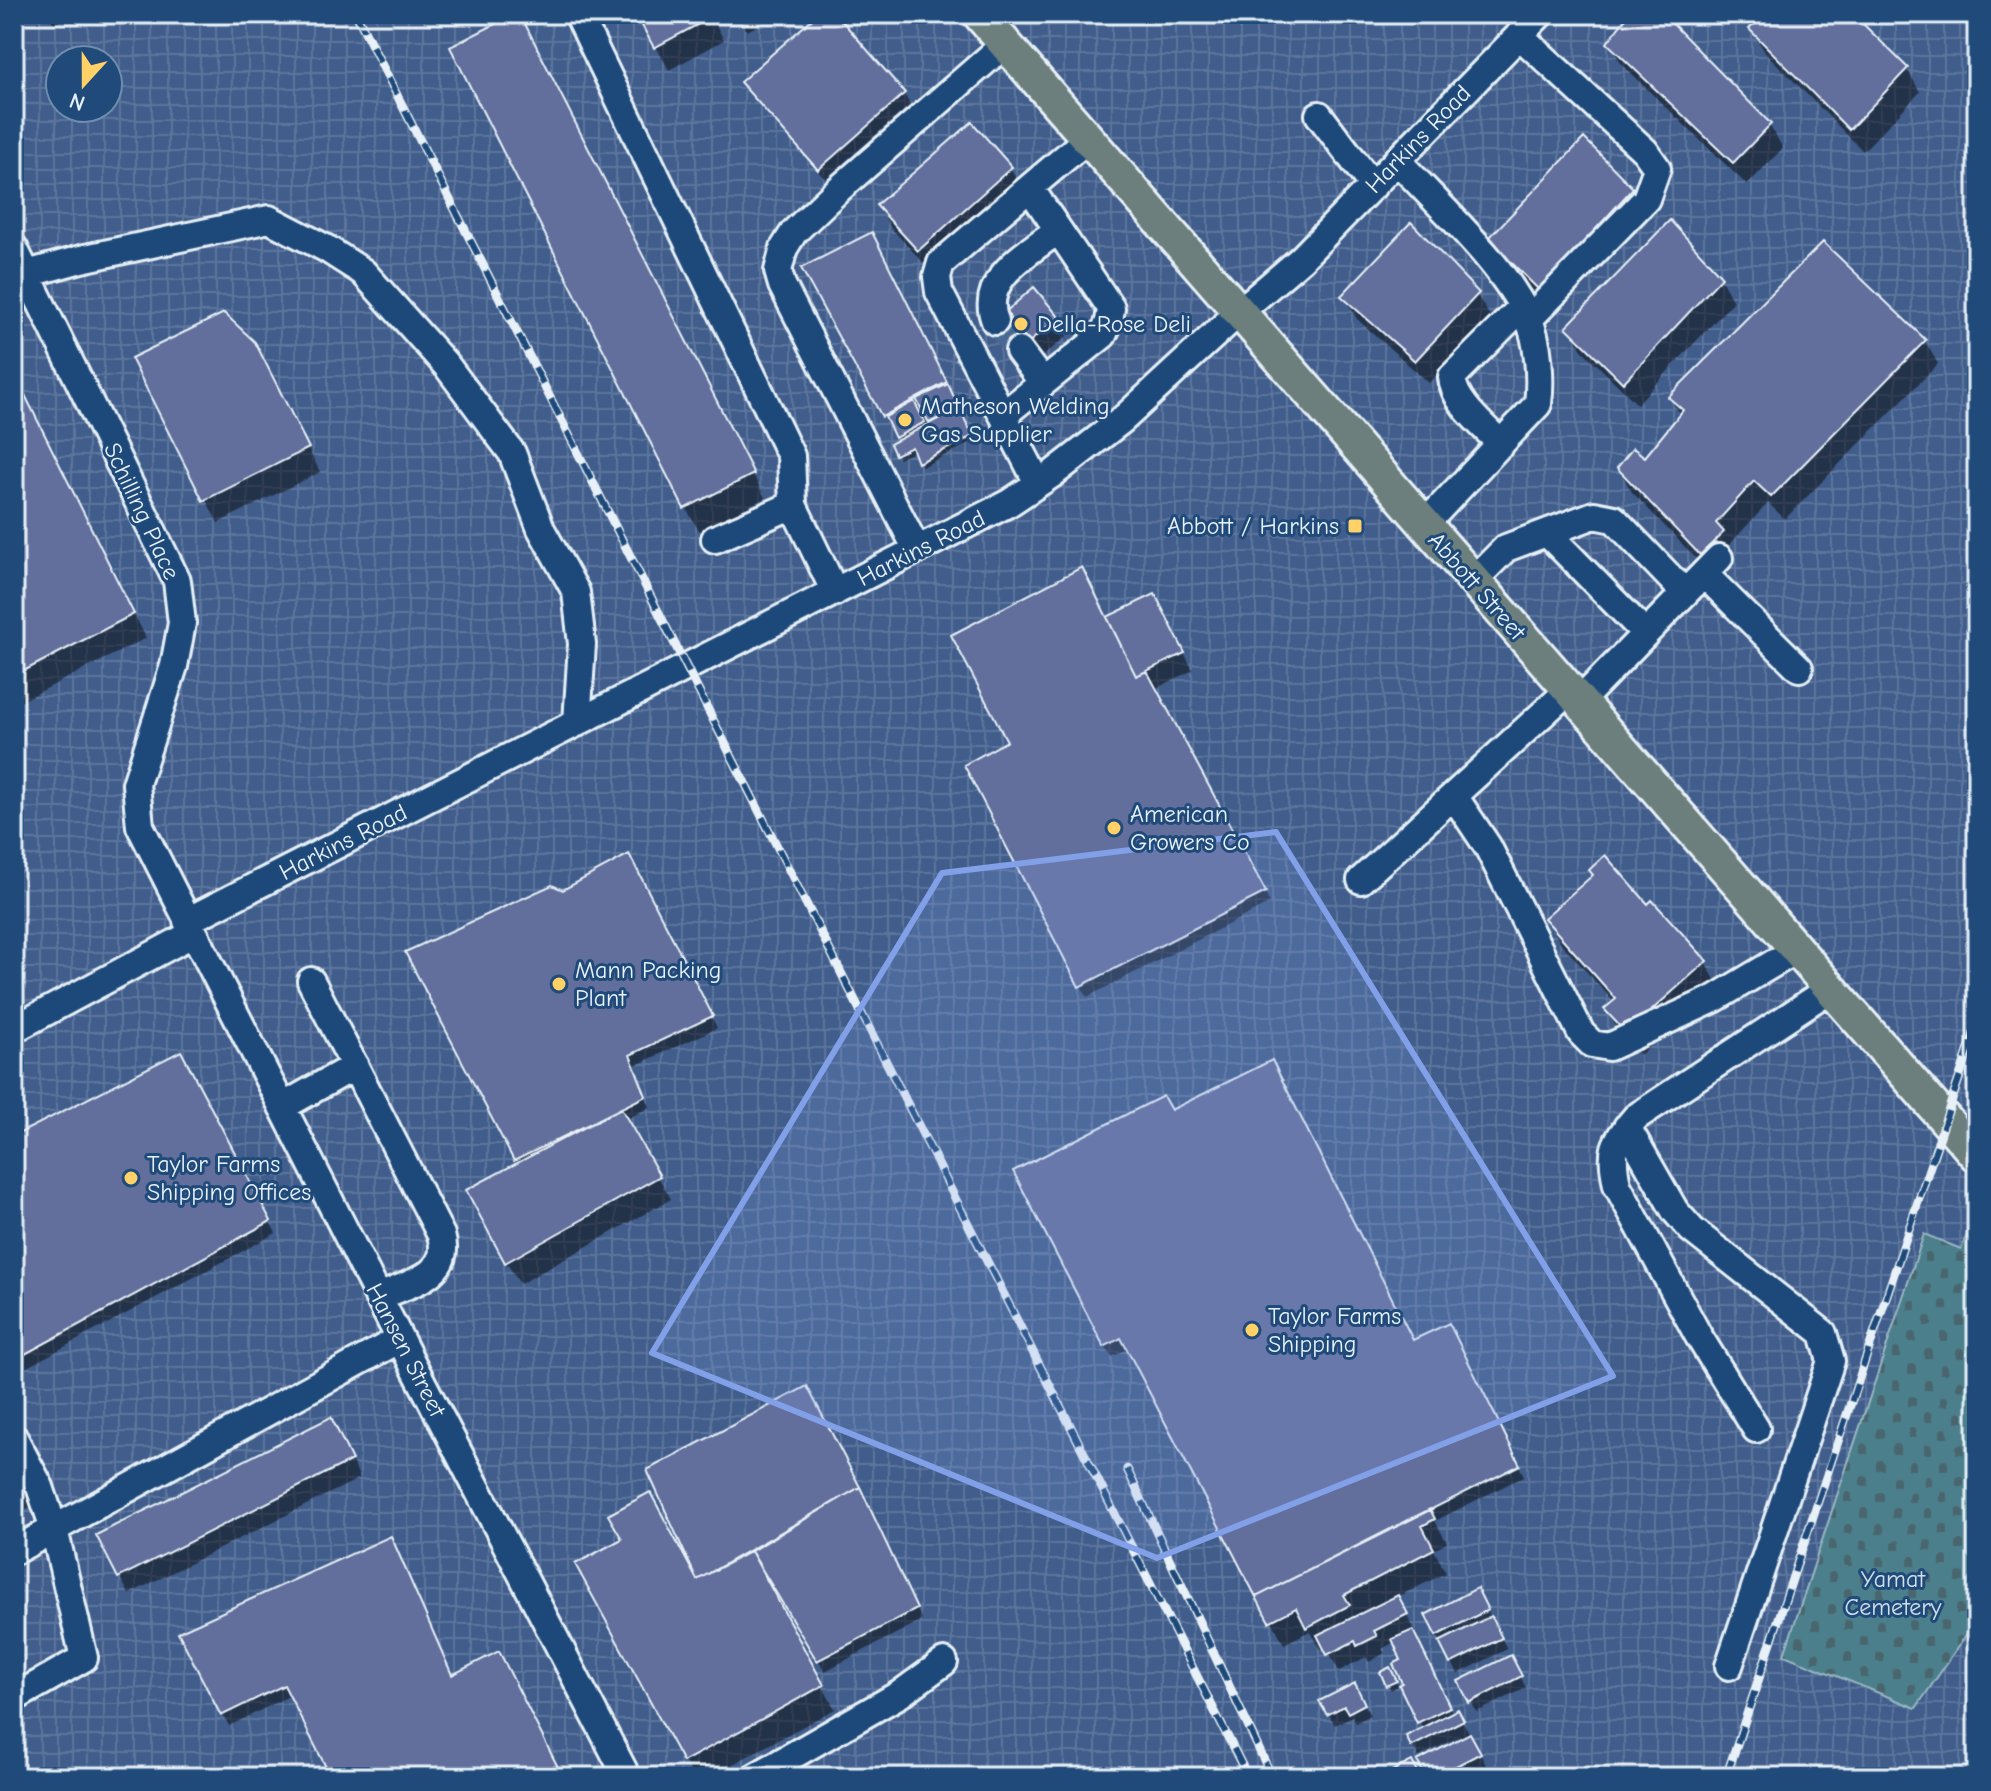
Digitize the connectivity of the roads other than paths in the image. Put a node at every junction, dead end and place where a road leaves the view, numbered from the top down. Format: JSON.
{"nodes":[{"id":1,"x":578,"y":14,"type":"edge"},
{"id":2,"x":979,"y":14,"type":"edge"},
{"id":3,"x":1540,"y":14,"type":"edge"},
{"id":4,"x":1519,"y":35,"type":"junction"},
{"id":5,"x":1005,"y":44,"type":"junction"},
{"id":6,"x":1319,"y":115,"type":"dead end"},
{"id":7,"x":1087,"y":139,"type":"junction"},
{"id":8,"x":1397,"y":160,"type":"junction"},
{"id":9,"x":1373,"y":186,"type":"junction"},
{"id":10,"x":1030,"y":188,"type":"junction"},
{"id":11,"x":1058,"y":230,"type":"junction"},
{"id":12,"x":14,"y":248,"type":"edge"},
{"id":13,"x":27,"y":274,"type":"junction"},
{"id":14,"x":1238,"y":313,"type":"junction"},
{"id":15,"x":1526,"y":313,"type":"junction"},
{"id":16,"x":995,"y":321,"type":"tunnel mouth"},
{"id":17,"x":1019,"y":351,"type":"tunnel mouth"},
{"id":18,"x":1043,"y":383,"type":"junction"},
{"id":19,"x":1003,"y":415,"type":"junction"},
{"id":20,"x":1501,"y":444,"type":"junction"},
{"id":21,"x":1038,"y":483,"type":"junction"},
{"id":22,"x":793,"y":505,"type":"junction"},
{"id":23,"x":1424,"y":525,"type":"junction"},
{"id":24,"x":1547,"y":533,"type":"junction"},
{"id":25,"x":715,"y":539,"type":"dead end"},
{"id":26,"x":917,"y":550,"type":"junction"},
{"id":27,"x":1703,"y":575,"type":"junction"},
{"id":28,"x":1473,"y":581,"type":"junction"},
{"id":29,"x":835,"y":592,"type":"junction"},
{"id":30,"x":1645,"y":633,"type":"junction"},
{"id":31,"x":1799,"y":668,"type":"dead end"},
{"id":32,"x":1574,"y":696,"type":"junction"},
{"id":33,"x":577,"y":723,"type":"junction"},
{"id":34,"x":1454,"y":796,"type":"junction"},
{"id":35,"x":1361,"y":880,"type":"dead end"},
{"id":36,"x":190,"y":927,"type":"junction"},
{"id":37,"x":1796,"y":950,"type":"junction"},
{"id":38,"x":311,"y":981,"type":"dead end"},
{"id":39,"x":1830,"y":989,"type":"junction"},
{"id":40,"x":14,"y":1029,"type":"edge"},
{"id":41,"x":355,"y":1066,"type":"junction"},
{"id":42,"x":282,"y":1107,"type":"junction"},
{"id":43,"x":1627,"y":1127,"type":"junction"},
{"id":44,"x":1977,"y":1156,"type":"edge"},
{"id":45,"x":378,"y":1297,"type":"junction"},
{"id":46,"x":400,"y":1339,"type":"junction"},
{"id":47,"x":1756,"y":1429,"type":"dead end"},
{"id":48,"x":14,"y":1438,"type":"edge"},
{"id":49,"x":54,"y":1529,"type":"junction"},
{"id":50,"x":14,"y":1551,"type":"edge"},
{"id":51,"x":944,"y":1662,"type":"dead end"},
{"id":52,"x":1729,"y":1666,"type":"dead end"},
{"id":53,"x":14,"y":1698,"type":"edge"},
{"id":54,"x":627,"y":1777,"type":"edge"},
{"id":55,"x":755,"y":1777,"type":"edge"}],
"edges":[{"from":1,"to":22,"type":"street"},
{"from":2,"to":5,"type":"main road","name":"Abbott Street"},
{"from":3,"to":4,"type":"street","name":"Harkins Road"},
{"from":4,"to":8,"type":"street","name":"Harkins Road"},
{"from":4,"to":15,"type":"street"},
{"from":5,"to":7,"type":"main road","name":"Abbott Street"},
{"from":5,"to":26,"type":"street"},
{"from":6,"to":9,"type":"street"},
{"from":7,"to":10,"type":"street"},
{"from":7,"to":14,"type":"main road","name":"Abbott Street"},
{"from":8,"to":9,"type":"street","name":"Harkins Road"},
{"from":8,"to":15,"type":"street"},
{"from":9,"to":14,"type":"street","name":"Harkins Road"},
{"from":10,"to":11,"type":"street"},
{"from":10,"to":19,"type":"street"},
{"from":11,"to":16,"type":"street"},
{"from":11,"to":18,"type":"street"},
{"from":12,"to":13,"type":"street","name":"Schilling Place"},
{"from":13,"to":33,"type":"street"},
{"from":13,"to":36,"type":"street","name":"Schilling Place"},
{"from":14,"to":21,"type":"street","name":"Harkins Road"},
{"from":14,"to":23,"type":"main road","name":"Abbott Street"},
{"from":15,"to":20,"type":"street"},
{"from":15,"to":20,"type":"street"},
{"from":17,"to":18,"type":"street"},
{"from":18,"to":19,"type":"street"},
{"from":19,"to":21,"type":"street"},
{"from":20,"to":23,"type":"street"},
{"from":21,"to":26,"type":"street","name":"Harkins Road"},
{"from":22,"to":25,"type":"street"},
{"from":22,"to":29,"type":"street"},
{"from":23,"to":28,"type":"main road","name":"Abbott Street"},
{"from":24,"to":27,"type":"street"},
{"from":24,"to":28,"type":"street"},
{"from":24,"to":30,"type":"street"},
{"from":26,"to":29,"type":"street","name":"Harkins Road"},
{"from":27,"to":30,"type":"street"},
{"from":27,"to":31,"type":"street"},
{"from":28,"to":32,"type":"main road","name":"Abbott Street"},
{"from":29,"to":33,"type":"street","name":"Harkins Road"},
{"from":30,"to":32,"type":"street"},
{"from":32,"to":34,"type":"street"},
{"from":32,"to":37,"type":"main road","name":"Abbott Street"},
{"from":33,"to":36,"type":"street","name":"Harkins Road"},
{"from":34,"to":35,"type":"street"},
{"from":34,"to":37,"type":"street"},
{"from":36,"to":40,"type":"street","name":"Harkins Road"},
{"from":36,"to":42,"type":"street","name":"Hansen Street"},
{"from":37,"to":39,"type":"main road","name":"Abbott Street"},
{"from":38,"to":41,"type":"street"},
{"from":39,"to":43,"type":"street"},
{"from":39,"to":44,"type":"main road","name":"Abbott Street"},
{"from":41,"to":42,"type":"street"},
{"from":41,"to":45,"type":"street"},
{"from":42,"to":45,"type":"street","name":"Hansen Street"},
{"from":43,"to":47,"type":"street"},
{"from":43,"to":52,"type":"street"},
{"from":45,"to":46,"type":"street","name":"Hansen Street"},
{"from":46,"to":49,"type":"street"},
{"from":46,"to":54,"type":"street","name":"Hansen Street"},
{"from":48,"to":49,"type":"street"},
{"from":49,"to":50,"type":"street"},
{"from":49,"to":53,"type":"street"},
{"from":51,"to":55,"type":"street"}]}
